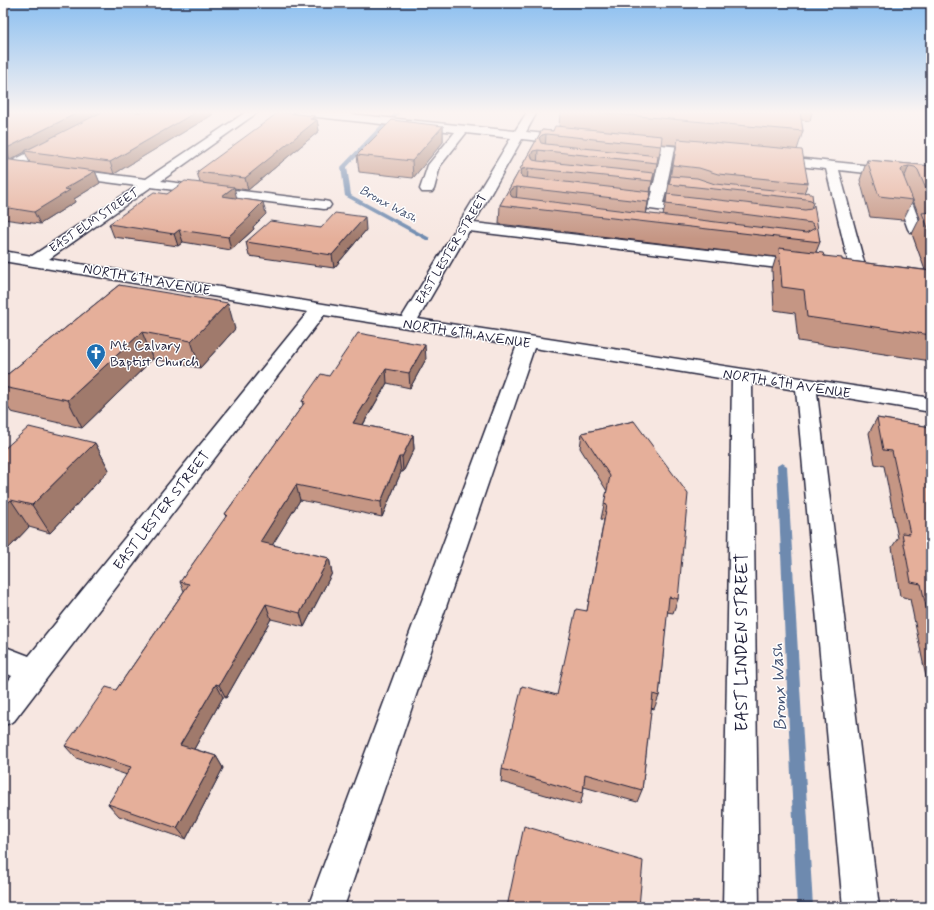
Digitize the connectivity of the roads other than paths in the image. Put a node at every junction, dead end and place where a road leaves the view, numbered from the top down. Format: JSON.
{"nodes":[{"id":1,"x":31,"y":154,"type":"edge"},
{"id":2,"x":191,"y":154,"type":"edge"},
{"id":3,"x":442,"y":154,"type":"edge"},
{"id":4,"x":506,"y":154,"type":"edge"},
{"id":5,"x":667,"y":154,"type":"edge"},
{"id":6,"x":762,"y":159,"type":"edge"},
{"id":7,"x":7,"y":166,"type":"edge"},
{"id":8,"x":832,"y":166,"type":"junction"},
{"id":9,"x":648,"y":168,"type":"edge"},
{"id":10,"x":34,"y":169,"type":"edge"},
{"id":11,"x":664,"y":169,"type":"junction"},
{"id":12,"x":57,"y":172,"type":"edge"},
{"id":13,"x":931,"y":176,"type":"edge"},
{"id":14,"x":606,"y":181,"type":"edge"},
{"id":15,"x":149,"y":183,"type":"junction"},
{"id":16,"x":660,"y":187,"type":"junction"},
{"id":17,"x":427,"y":189,"type":"dead end"},
{"id":18,"x":901,"y":191,"type":"edge"},
{"id":19,"x":711,"y":196,"type":"edge"},
{"id":20,"x":603,"y":200,"type":"edge"},
{"id":21,"x":324,"y":205,"type":"dead end"},
{"id":22,"x":656,"y":206,"type":"junction"},
{"id":23,"x":712,"y":213,"type":"edge"},
{"id":24,"x":653,"y":220,"type":"edge"},
{"id":25,"x":464,"y":226,"type":"junction"},
{"id":26,"x":916,"y":229,"type":"dead end"},
{"id":27,"x":3,"y":256,"type":"edge"},
{"id":28,"x":35,"y":260,"type":"junction"},
{"id":29,"x":820,"y":268,"type":"edge"},
{"id":30,"x":843,"y":271,"type":"edge"},
{"id":31,"x":136,"y":277,"type":"junction"},
{"id":32,"x":120,"y":290,"type":"edge"},
{"id":33,"x":320,"y":309,"type":"junction"},
{"id":34,"x":407,"y":323,"type":"junction"},
{"id":35,"x":527,"y":342,"type":"junction"},
{"id":36,"x":742,"y":376,"type":"junction"},
{"id":37,"x":806,"y":386,"type":"junction"},
{"id":38,"x":931,"y":405,"type":"edge"},
{"id":39,"x":3,"y":659,"type":"edge"},
{"id":40,"x":34,"y":672,"type":"junction"},
{"id":41,"x":3,"y":711,"type":"edge"},
{"id":42,"x":326,"y":907,"type":"edge"},
{"id":43,"x":741,"y":907,"type":"edge"},
{"id":44,"x":861,"y":907,"type":"edge"}],
"edges":[{"from":1,"to":7,"type":"street"},
{"from":2,"to":15,"type":"street","name":"EAST ELM STREET"},
{"from":3,"to":17,"type":"street"},
{"from":4,"to":25,"type":"street","name":"EAST LESTER STREET"},
{"from":5,"to":11,"type":"street"},
{"from":6,"to":8,"type":"street"},
{"from":7,"to":10,"type":"street"},
{"from":8,"to":13,"type":"street"},
{"from":8,"to":30,"type":"street"},
{"from":9,"to":11,"type":"street"},
{"from":11,"to":16,"type":"street"},
{"from":12,"to":15,"type":"street"},
{"from":14,"to":16,"type":"street"},
{"from":15,"to":21,"type":"street"},
{"from":15,"to":28,"type":"street","name":"EAST ELM STREET"},
{"from":16,"to":19,"type":"street"},
{"from":16,"to":22,"type":"street"},
{"from":18,"to":26,"type":"street"},
{"from":20,"to":22,"type":"street"},
{"from":22,"to":23,"type":"street"},
{"from":22,"to":24,"type":"street"},
{"from":25,"to":29,"type":"street"},
{"from":25,"to":34,"type":"street","name":"EAST LESTER STREET"},
{"from":27,"to":28,"type":"street","name":"NORTH 6TH AVENUE"},
{"from":28,"to":31,"type":"street","name":"NORTH 6TH AVENUE"},
{"from":31,"to":32,"type":"street"},
{"from":31,"to":33,"type":"street","name":"NORTH 6TH AVENUE"},
{"from":33,"to":34,"type":"street","name":"NORTH 6TH AVENUE"},
{"from":33,"to":40,"type":"street","name":"EAST LESTER STREET"},
{"from":34,"to":35,"type":"street","name":"NORTH 6TH AVENUE"},
{"from":35,"to":36,"type":"street","name":"NORTH 6TH AVENUE"},
{"from":35,"to":42,"type":"street"},
{"from":36,"to":37,"type":"street","name":"NORTH 6TH AVENUE"},
{"from":36,"to":43,"type":"street","name":"EAST LINDEN STREET"},
{"from":37,"to":38,"type":"street","name":"NORTH 6TH AVENUE"},
{"from":37,"to":44,"type":"street"},
{"from":39,"to":40,"type":"street"},
{"from":40,"to":41,"type":"street","name":"EAST LESTER STREET"}]}
